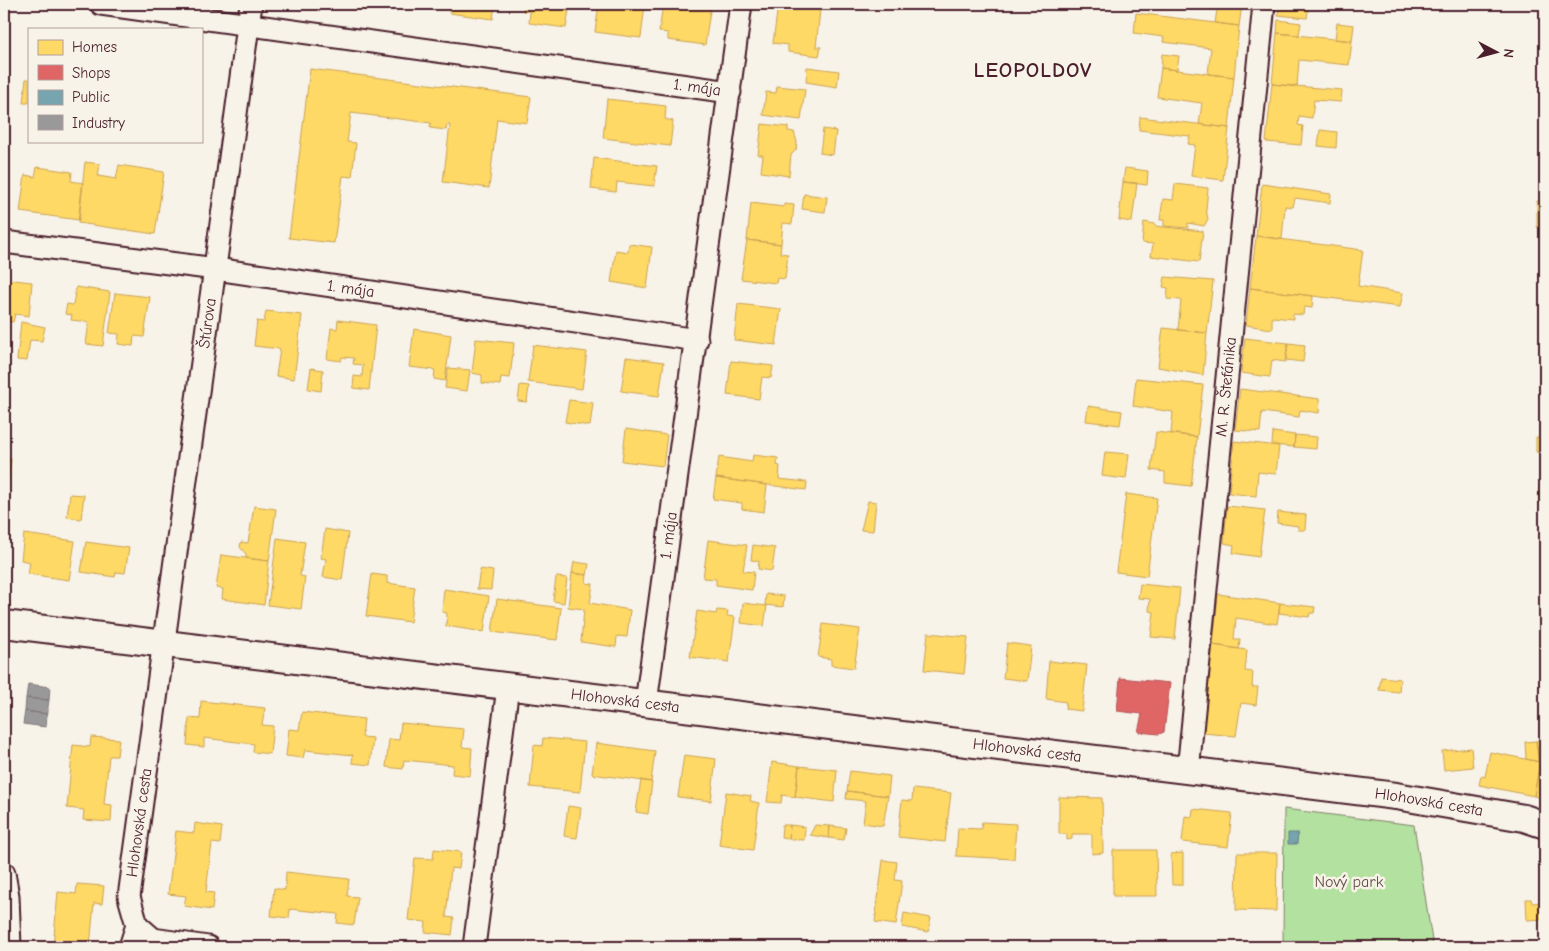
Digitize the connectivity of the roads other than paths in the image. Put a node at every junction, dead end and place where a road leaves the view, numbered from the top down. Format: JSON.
{"nodes":[{"id":1,"x":101,"y":4,"type":"edge"},
{"id":2,"x":741,"y":4,"type":"edge"},
{"id":3,"x":1264,"y":4,"type":"edge"},
{"id":4,"x":250,"y":13,"type":"edge"},
{"id":5,"x":730,"y":92,"type":"junction"},
{"id":6,"x":4,"y":242,"type":"edge"},
{"id":7,"x":216,"y":269,"type":"junction"},
{"id":8,"x":697,"y":340,"type":"junction"},
{"id":9,"x":4,"y":624,"type":"edge"},
{"id":10,"x":163,"y":644,"type":"junction"},
{"id":11,"x":508,"y":687,"type":"junction"},
{"id":12,"x":646,"y":703,"type":"junction"},
{"id":13,"x":1188,"y":771,"type":"junction"},
{"id":14,"x":1545,"y":825,"type":"edge"},
{"id":15,"x":4,"y":873,"type":"edge"},
{"id":16,"x":137,"y":925,"type":"junction"},
{"id":17,"x":172,"y":945,"type":"edge"},
{"id":18,"x":10,"y":947,"type":"edge"},
{"id":19,"x":130,"y":947,"type":"edge"},
{"id":20,"x":208,"y":947,"type":"edge"},
{"id":21,"x":474,"y":947,"type":"edge"}],
"edges":[{"from":1,"to":4,"type":"street","name":"1. mája"},
{"from":2,"to":5,"type":"street","name":"1. mája"},
{"from":3,"to":13,"type":"street","name":"M. R. Štefánika"},
{"from":4,"to":5,"type":"street","name":"1. mája"},
{"from":4,"to":7,"type":"street","name":"Štúrova"},
{"from":5,"to":8,"type":"street","name":"1. mája"},
{"from":6,"to":7,"type":"street","name":"1. mája"},
{"from":7,"to":8,"type":"street","name":"1. mája"},
{"from":7,"to":10,"type":"street","name":"Štúrova"},
{"from":8,"to":12,"type":"street","name":"1. mája"},
{"from":9,"to":10,"type":"street","name":"Hlohovská cesta"},
{"from":10,"to":11,"type":"street","name":"Hlohovská cesta"},
{"from":10,"to":16,"type":"street","name":"Hlohovská cesta"},
{"from":11,"to":12,"type":"street","name":"Hlohovská cesta"},
{"from":11,"to":21,"type":"street"},
{"from":12,"to":13,"type":"street","name":"Hlohovská cesta"},
{"from":13,"to":14,"type":"street","name":"Hlohovská cesta"},
{"from":15,"to":18,"type":"street"},
{"from":16,"to":17,"type":"street"},
{"from":16,"to":19,"type":"street"},
{"from":17,"to":20,"type":"street"}]}
